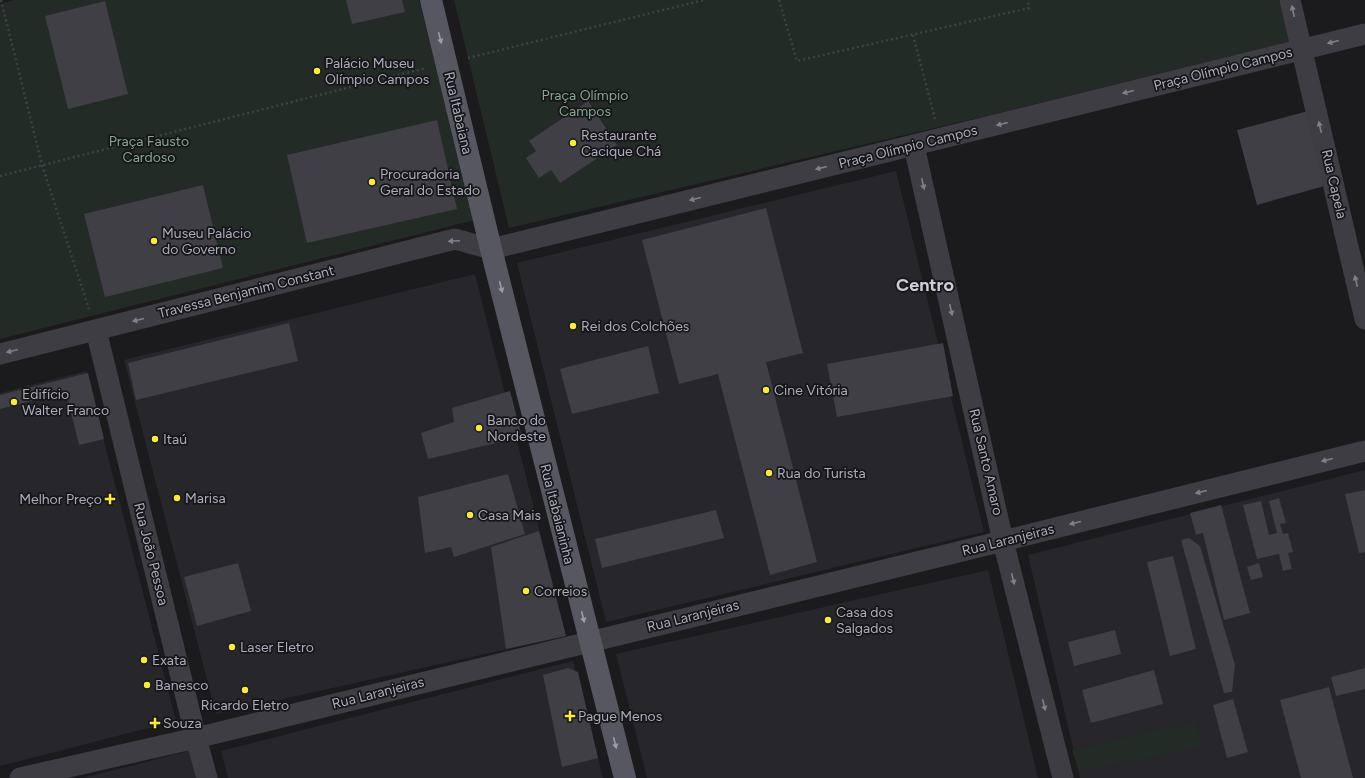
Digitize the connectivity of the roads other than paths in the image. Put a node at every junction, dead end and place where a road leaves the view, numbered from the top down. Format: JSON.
{"nodes":[{"id":1,"x":431,"y":0,"type":"edge"},
{"id":2,"x":1290,"y":0,"type":"edge"},
{"id":3,"x":1365,"y":34,"type":"edge"},
{"id":4,"x":1302,"y":50,"type":"junction"},
{"id":5,"x":914,"y":146,"type":"junction"},
{"id":6,"x":491,"y":249,"type":"junction"},
{"id":7,"x":1365,"y":319,"type":"edge"},
{"id":8,"x":96,"y":330,"type":"junction"},
{"id":9,"x":0,"y":354,"type":"edge"},
{"id":10,"x":1365,"y":451,"type":"edge"},
{"id":11,"x":1003,"y":541,"type":"junction"},
{"id":12,"x":589,"y":641,"type":"junction"},
{"id":13,"x":196,"y":738,"type":"junction"},
{"id":14,"x":32,"y":777,"type":"edge"},
{"id":15,"x":207,"y":778,"type":"edge"},
{"id":16,"x":624,"y":778,"type":"edge"},
{"id":17,"x":1063,"y":778,"type":"edge"}],
"edges":[{"from":1,"to":6,"type":"main road","name":"Rua Itabaiana","one_way":true},
{"from":4,"to":2,"type":"street","name":"Rua Capela","one_way":true},
{"from":3,"to":4,"type":"street","name":"Praça Olímpio Campos","one_way":true},
{"from":4,"to":5,"type":"street","name":"Praça Olímpio Campos","one_way":true},
{"from":7,"to":4,"type":"street","name":"Rua Capela","one_way":true},
{"from":5,"to":6,"type":"street","name":"Praça Olímpio Campos","one_way":true},
{"from":5,"to":11,"type":"street","name":"Rua Santo Amaro","one_way":true},
{"from":6,"to":8,"type":"street","name":"Travessa Benjamim Constant","one_way":true},
{"from":6,"to":12,"type":"main road","name":"Rua Itabaianinha","one_way":true},
{"from":8,"to":9,"type":"street","name":"Travessa Benjamim Constant","one_way":true},
{"from":8,"to":13,"type":"street","name":"Rua João Pessoa"},
{"from":10,"to":11,"type":"street","name":"Rua Laranjeiras","one_way":true},
{"from":11,"to":12,"type":"street","name":"Rua Laranjeiras"},
{"from":11,"to":17,"type":"street","name":"Rua Santo Amaro","one_way":true},
{"from":12,"to":13,"type":"street","name":"Rua Laranjeiras"},
{"from":12,"to":16,"type":"main road","name":"Rua Itabaianinha","one_way":true},
{"from":13,"to":14,"type":"street","name":"Rua Laranjeiras"},
{"from":13,"to":15,"type":"street","name":"Rua João Pessoa"}]}
